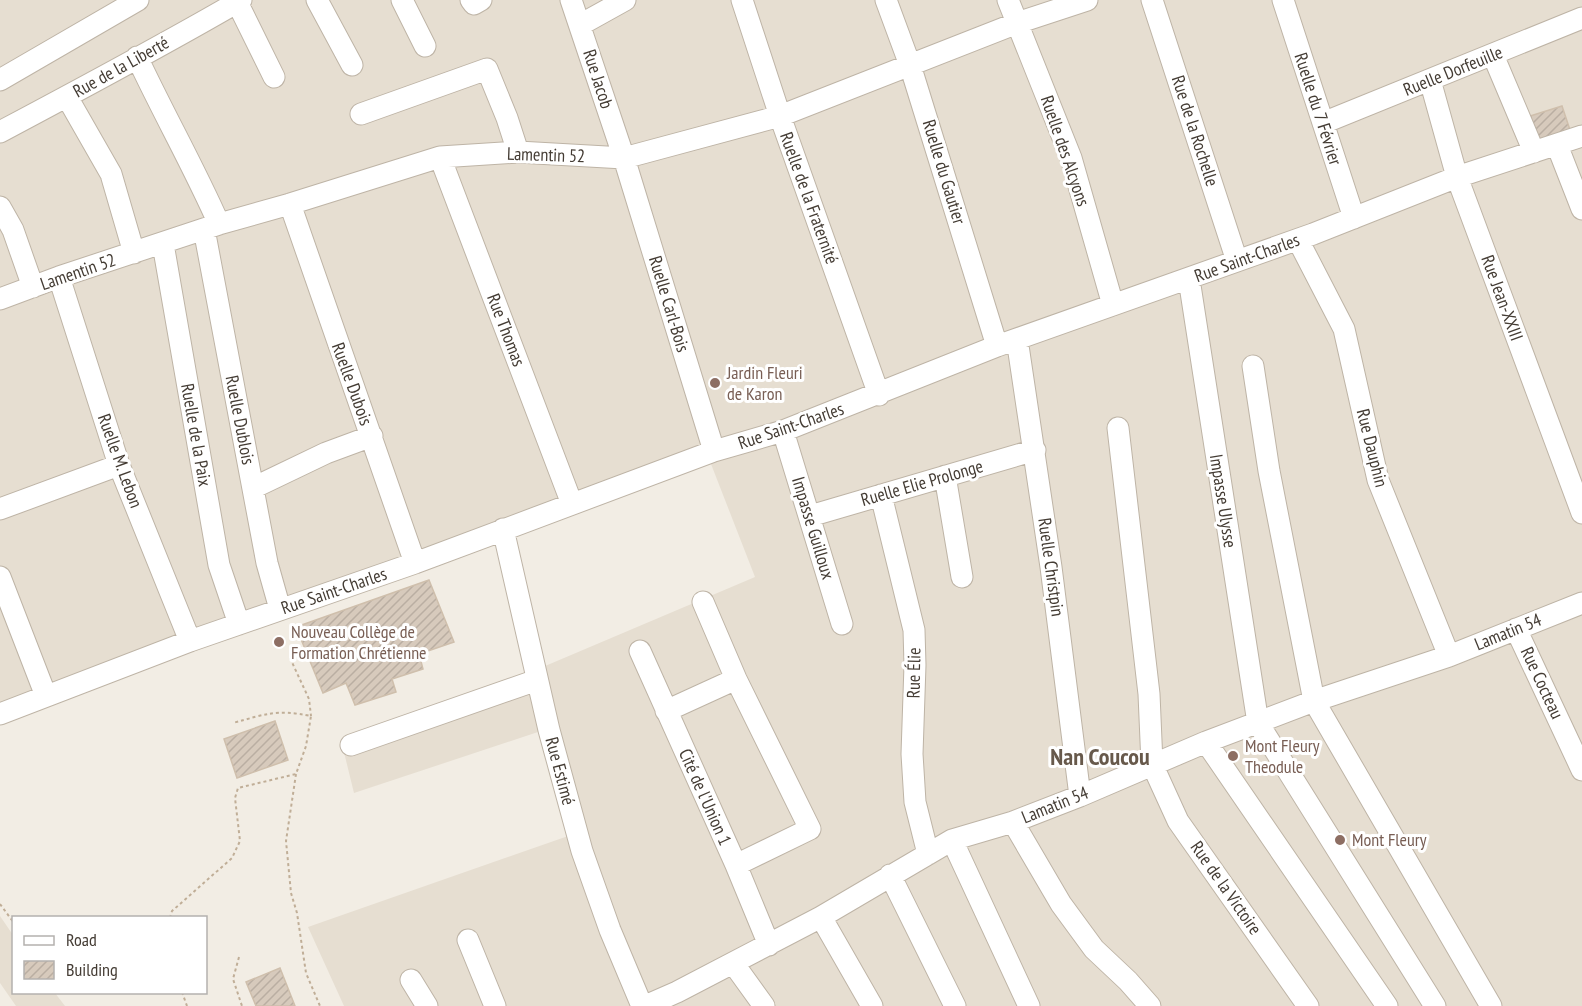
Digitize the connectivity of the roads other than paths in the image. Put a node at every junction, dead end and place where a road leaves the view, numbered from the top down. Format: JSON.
{"nodes":[{"id":1,"x":138,"y":0,"type":"edge"},
{"id":2,"x":317,"y":0,"type":"edge"},
{"id":3,"x":402,"y":0,"type":"edge"},
{"id":4,"x":471,"y":0,"type":"edge"},
{"id":5,"x":482,"y":0,"type":"edge"},
{"id":6,"x":572,"y":0,"type":"edge"},
{"id":7,"x":625,"y":0,"type":"edge"},
{"id":8,"x":742,"y":0,"type":"edge"},
{"id":9,"x":886,"y":0,"type":"edge"},
{"id":10,"x":1008,"y":0,"type":"edge"},
{"id":11,"x":1087,"y":0,"type":"edge"},
{"id":12,"x":1152,"y":0,"type":"edge"},
{"id":13,"x":1283,"y":0,"type":"edge"},
{"id":14,"x":239,"y":1,"type":"edge"},
{"id":15,"x":1582,"y":18,"type":"edge"},
{"id":16,"x":1017,"y":23,"type":"junction"},
{"id":17,"x":580,"y":25,"type":"junction"},
{"id":18,"x":426,"y":46,"type":"dead end"},
{"id":19,"x":1493,"y":55,"type":"junction"},
{"id":20,"x":137,"y":57,"type":"junction"},
{"id":21,"x":352,"y":65,"type":"dead end"},
{"id":22,"x":910,"y":65,"type":"junction"},
{"id":23,"x":274,"y":77,"type":"dead end"},
{"id":24,"x":0,"y":80,"type":"edge"},
{"id":25,"x":1430,"y":80,"type":"junction"},
{"id":26,"x":67,"y":96,"type":"junction"},
{"id":27,"x":361,"y":114,"type":"dead end"},
{"id":28,"x":780,"y":116,"type":"junction"},
{"id":29,"x":1323,"y":123,"type":"junction"},
{"id":30,"x":0,"y":132,"type":"edge"},
{"id":31,"x":1582,"y":136,"type":"edge"},
{"id":32,"x":1557,"y":145,"type":"junction"},
{"id":33,"x":518,"y":152,"type":"junction"},
{"id":34,"x":1534,"y":152,"type":"junction"},
{"id":35,"x":440,"y":157,"type":"junction"},
{"id":36,"x":624,"y":158,"type":"junction"},
{"id":37,"x":1457,"y":177,"type":"junction"},
{"id":38,"x":290,"y":204,"type":"junction"},
{"id":39,"x":0,"y":207,"type":"edge"},
{"id":40,"x":1582,"y":209,"type":"edge"},
{"id":41,"x":1354,"y":218,"type":"junction"},
{"id":42,"x":212,"y":227,"type":"junction"},
{"id":43,"x":1298,"y":240,"type":"junction"},
{"id":44,"x":163,"y":244,"type":"junction"},
{"id":45,"x":134,"y":253,"type":"junction"},
{"id":46,"x":1237,"y":261,"type":"junction"},
{"id":47,"x":59,"y":277,"type":"junction"},
{"id":48,"x":1189,"y":279,"type":"junction"},
{"id":49,"x":33,"y":287,"type":"junction"},
{"id":50,"x":0,"y":299,"type":"edge"},
{"id":51,"x":1113,"y":305,"type":"junction"},
{"id":52,"x":1017,"y":339,"type":"junction"},
{"id":53,"x":997,"y":346,"type":"junction"},
{"id":54,"x":1253,"y":366,"type":"dead end"},
{"id":55,"x":879,"y":395,"type":"junction"},
{"id":56,"x":1118,"y":428,"type":"dead end"},
{"id":57,"x":783,"y":431,"type":"junction"},
{"id":58,"x":372,"y":436,"type":"junction"},
{"id":59,"x":1035,"y":450,"type":"junction"},
{"id":60,"x":714,"y":451,"type":"junction"},
{"id":61,"x":119,"y":465,"type":"junction"},
{"id":62,"x":945,"y":476,"type":"junction"},
{"id":63,"x":253,"y":488,"type":"junction"},
{"id":64,"x":881,"y":495,"type":"junction"},
{"id":65,"x":572,"y":504,"type":"junction"},
{"id":66,"x":0,"y":509,"type":"edge"},
{"id":67,"x":1582,"y":513,"type":"edge"},
{"id":68,"x":810,"y":516,"type":"junction"},
{"id":69,"x":503,"y":529,"type":"junction"},
{"id":70,"x":415,"y":563,"type":"junction"},
{"id":71,"x":0,"y":577,"type":"edge"},
{"id":72,"x":962,"y":577,"type":"dead end"},
{"id":73,"x":704,"y":603,"type":"dead end"},
{"id":74,"x":1582,"y":603,"type":"edge"},
{"id":75,"x":280,"y":609,"type":"junction"},
{"id":76,"x":239,"y":624,"type":"junction"},
{"id":77,"x":842,"y":624,"type":"dead end"},
{"id":78,"x":1516,"y":628,"type":"junction"},
{"id":79,"x":190,"y":641,"type":"junction"},
{"id":80,"x":640,"y":651,"type":"dead end"},
{"id":81,"x":1449,"y":656,"type":"junction"},
{"id":82,"x":537,"y":680,"type":"junction"},
{"id":83,"x":736,"y":680,"type":"junction"},
{"id":84,"x":46,"y":696,"type":"junction"},
{"id":85,"x":1314,"y":701,"type":"junction"},
{"id":86,"x":666,"y":711,"type":"junction"},
{"id":87,"x":0,"y":714,"type":"edge"},
{"id":88,"x":1258,"y":723,"type":"junction"},
{"id":89,"x":1206,"y":742,"type":"junction"},
{"id":90,"x":351,"y":745,"type":"dead end"},
{"id":91,"x":1152,"y":764,"type":"junction"},
{"id":92,"x":1582,"y":771,"type":"edge"},
{"id":93,"x":1080,"y":796,"type":"junction"},
{"id":94,"x":1013,"y":822,"type":"junction"},
{"id":95,"x":952,"y":840,"type":"junction"},
{"id":96,"x":928,"y":854,"type":"junction"},
{"id":97,"x":736,"y":865,"type":"junction"},
{"id":98,"x":890,"y":875,"type":"junction"},
{"id":99,"x":821,"y":916,"type":"junction"},
{"id":100,"x":468,"y":940,"type":"dead end"},
{"id":101,"x":769,"y":945,"type":"junction"},
{"id":102,"x":733,"y":963,"type":"junction"},
{"id":103,"x":411,"y":980,"type":"dead end"},
{"id":104,"x":682,"y":999,"type":"edge"},
{"id":105,"x":427,"y":1006,"type":"edge"},
{"id":106,"x":495,"y":1006,"type":"edge"},
{"id":107,"x":644,"y":1006,"type":"edge"},
{"id":108,"x":764,"y":1006,"type":"edge"},
{"id":109,"x":872,"y":1006,"type":"edge"},
{"id":110,"x":955,"y":1006,"type":"edge"},
{"id":111,"x":1029,"y":1006,"type":"edge"},
{"id":112,"x":1150,"y":1006,"type":"edge"},
{"id":113,"x":1308,"y":1006,"type":"edge"},
{"id":114,"x":1387,"y":1006,"type":"edge"},
{"id":115,"x":1435,"y":1006,"type":"edge"},
{"id":116,"x":1491,"y":1006,"type":"edge"}],
"edges":[{"from":1,"to":24,"type":"street"},
{"from":2,"to":21,"type":"street"},
{"from":3,"to":18,"type":"street"},
{"from":4,"to":5,"type":"street"},
{"from":6,"to":17,"type":"street","name":"Rue Jacob"},
{"from":7,"to":17,"type":"street"},
{"from":8,"to":28,"type":"street","name":"Ruelle de la Fraternité"},
{"from":9,"to":22,"type":"street","name":"Ruelle du Gautier"},
{"from":10,"to":16,"type":"street","name":"Ruelle des Alcyons"},
{"from":11,"to":16,"type":"street","name":"Lamentin 52"},
{"from":12,"to":46,"type":"street","name":"Rue de la Rochelle"},
{"from":13,"to":29,"type":"street","name":"Ruelle du 7 Février"},
{"from":14,"to":20,"type":"street","name":"Rue de la Liberté"},
{"from":14,"to":23,"type":"street"},
{"from":15,"to":19,"type":"street","name":"Ruelle Dorfeuille"},
{"from":16,"to":22,"type":"street","name":"Lamentin 52"},
{"from":16,"to":51,"type":"street","name":"Ruelle des Alcyons"},
{"from":17,"to":36,"type":"street","name":"Rue Jacob"},
{"from":19,"to":25,"type":"street","name":"Ruelle Dorfeuille"},
{"from":19,"to":34,"type":"street"},
{"from":20,"to":26,"type":"street","name":"Rue de la Liberté"},
{"from":20,"to":42,"type":"street","name":"Ruelle Dublois"},
{"from":22,"to":28,"type":"street","name":"Lamentin 52"},
{"from":22,"to":53,"type":"street","name":"Ruelle du Gautier"},
{"from":25,"to":29,"type":"street","name":"Ruelle Dorfeuille"},
{"from":25,"to":37,"type":"street","name":"Rue Jean-XXIII"},
{"from":26,"to":30,"type":"street","name":"Rue de la Liberté"},
{"from":26,"to":45,"type":"street"},
{"from":27,"to":33,"type":"street"},
{"from":28,"to":36,"type":"street","name":"Lamentin 52"},
{"from":28,"to":55,"type":"street","name":"Ruelle de la Fraternité"},
{"from":29,"to":41,"type":"street","name":"Ruelle du 7 Février"},
{"from":31,"to":32,"type":"street","name":"Rue Saint-Charles"},
{"from":32,"to":34,"type":"street","name":"Rue Saint-Charles"},
{"from":32,"to":40,"type":"street"},
{"from":33,"to":35,"type":"street","name":"Lamentin 52"},
{"from":33,"to":36,"type":"street","name":"Lamentin 52"},
{"from":34,"to":37,"type":"street","name":"Rue Saint-Charles"},
{"from":35,"to":38,"type":"street","name":"Lamentin 52"},
{"from":35,"to":65,"type":"street","name":"Rue Thomas"},
{"from":36,"to":60,"type":"street","name":"Ruelle Carl-Bois"},
{"from":37,"to":41,"type":"street","name":"Rue Saint-Charles"},
{"from":37,"to":67,"type":"street","name":"Rue Jean-XXIII"},
{"from":38,"to":42,"type":"street","name":"Lamentin 52"},
{"from":38,"to":58,"type":"street","name":"Ruelle Dubois"},
{"from":39,"to":49,"type":"street"},
{"from":41,"to":43,"type":"street","name":"Rue Saint-Charles"},
{"from":42,"to":44,"type":"street","name":"Lamentin 52"},
{"from":42,"to":63,"type":"street","name":"Ruelle Dublois"},
{"from":43,"to":46,"type":"street","name":"Rue Saint-Charles"},
{"from":43,"to":81,"type":"street","name":"Rue Dauphin"},
{"from":44,"to":45,"type":"street","name":"Lamentin 52"},
{"from":44,"to":76,"type":"street","name":"Ruelle de la Paix"},
{"from":45,"to":47,"type":"street","name":"Lamentin 52"},
{"from":46,"to":48,"type":"street","name":"Rue Saint-Charles"},
{"from":47,"to":49,"type":"street","name":"Lamentin 52"},
{"from":47,"to":61,"type":"street","name":"Ruelle M. Lebon"},
{"from":48,"to":51,"type":"street","name":"Rue Saint-Charles"},
{"from":48,"to":88,"type":"street","name":"Impasse Ulysse"},
{"from":49,"to":50,"type":"street","name":"Lamentin 52"},
{"from":51,"to":52,"type":"street","name":"Rue Saint-Charles"},
{"from":52,"to":53,"type":"street","name":"Rue Saint-Charles"},
{"from":52,"to":59,"type":"street","name":"Ruelle Christpin"},
{"from":53,"to":55,"type":"street","name":"Rue Saint-Charles"},
{"from":54,"to":85,"type":"street"},
{"from":55,"to":57,"type":"street","name":"Rue Saint-Charles"},
{"from":56,"to":91,"type":"street"},
{"from":57,"to":60,"type":"street","name":"Rue Saint-Charles"},
{"from":57,"to":68,"type":"street","name":"Impasse Guilloux"},
{"from":58,"to":63,"type":"street"},
{"from":58,"to":70,"type":"street","name":"Ruelle Dubois"},
{"from":59,"to":62,"type":"street","name":"Ruelle Elie Prolonge"},
{"from":59,"to":93,"type":"street","name":"Ruelle Christpin"},
{"from":60,"to":65,"type":"street","name":"Rue Saint-Charles"},
{"from":61,"to":66,"type":"street"},
{"from":61,"to":79,"type":"street","name":"Ruelle M. Lebon"},
{"from":62,"to":64,"type":"street","name":"Ruelle Elie Prolonge"},
{"from":62,"to":72,"type":"street"},
{"from":63,"to":75,"type":"street","name":"Ruelle Dublois"},
{"from":64,"to":68,"type":"street","name":"Ruelle Elie Prolonge"},
{"from":64,"to":96,"type":"street","name":"Rue Élie"},
{"from":65,"to":69,"type":"street","name":"Rue Saint-Charles"},
{"from":68,"to":77,"type":"street","name":"Impasse Guilloux"},
{"from":69,"to":70,"type":"street","name":"Rue Saint-Charles"},
{"from":69,"to":82,"type":"street","name":"Rue Estimé"},
{"from":70,"to":75,"type":"street","name":"Rue Saint-Charles"},
{"from":71,"to":84,"type":"street"},
{"from":73,"to":83,"type":"street"},
{"from":74,"to":78,"type":"street","name":"Lamatin 54"},
{"from":75,"to":76,"type":"street","name":"Rue Saint-Charles"},
{"from":76,"to":79,"type":"street","name":"Rue Saint-Charles"},
{"from":78,"to":81,"type":"street","name":"Lamatin 54"},
{"from":78,"to":92,"type":"street","name":"Rue Cocteau"},
{"from":79,"to":84,"type":"street","name":"Rue Saint-Charles"},
{"from":80,"to":86,"type":"street","name":"Cité de l'Union 1"},
{"from":81,"to":85,"type":"street","name":"Lamatin 54"},
{"from":82,"to":90,"type":"street"},
{"from":82,"to":107,"type":"street","name":"Rue Estimé"},
{"from":83,"to":86,"type":"street"},
{"from":83,"to":97,"type":"street"},
{"from":84,"to":87,"type":"street","name":"Rue Saint-Charles"},
{"from":85,"to":88,"type":"street","name":"Lamatin 54"},
{"from":85,"to":116,"type":"street"},
{"from":86,"to":97,"type":"street","name":"Cité de l'Union 1"},
{"from":88,"to":89,"type":"street","name":"Lamatin 54"},
{"from":88,"to":115,"type":"street"},
{"from":89,"to":91,"type":"street","name":"Lamatin 54"},
{"from":89,"to":114,"type":"street"},
{"from":91,"to":93,"type":"street","name":"Lamatin 54"},
{"from":91,"to":113,"type":"street","name":"Rue de la Victoire"},
{"from":93,"to":94,"type":"street","name":"Lamatin 54"},
{"from":94,"to":95,"type":"street","name":"Lamatin 54"},
{"from":94,"to":112,"type":"street"},
{"from":95,"to":96,"type":"street","name":"Lamatin 54"},
{"from":95,"to":111,"type":"street"},
{"from":96,"to":98,"type":"street","name":"Lamatin 54"},
{"from":97,"to":101,"type":"street","name":"Cité de l'Union 1"},
{"from":98,"to":99,"type":"street","name":"Lamatin 54"},
{"from":98,"to":110,"type":"street"},
{"from":99,"to":101,"type":"street","name":"Lamatin 54"},
{"from":99,"to":109,"type":"street"},
{"from":100,"to":106,"type":"street"},
{"from":101,"to":102,"type":"street","name":"Lamatin 54"},
{"from":102,"to":104,"type":"street","name":"Lamatin 54"},
{"from":102,"to":108,"type":"street"},
{"from":103,"to":105,"type":"street"},
{"from":104,"to":107,"type":"street","name":"Lamatin 54"}]}
